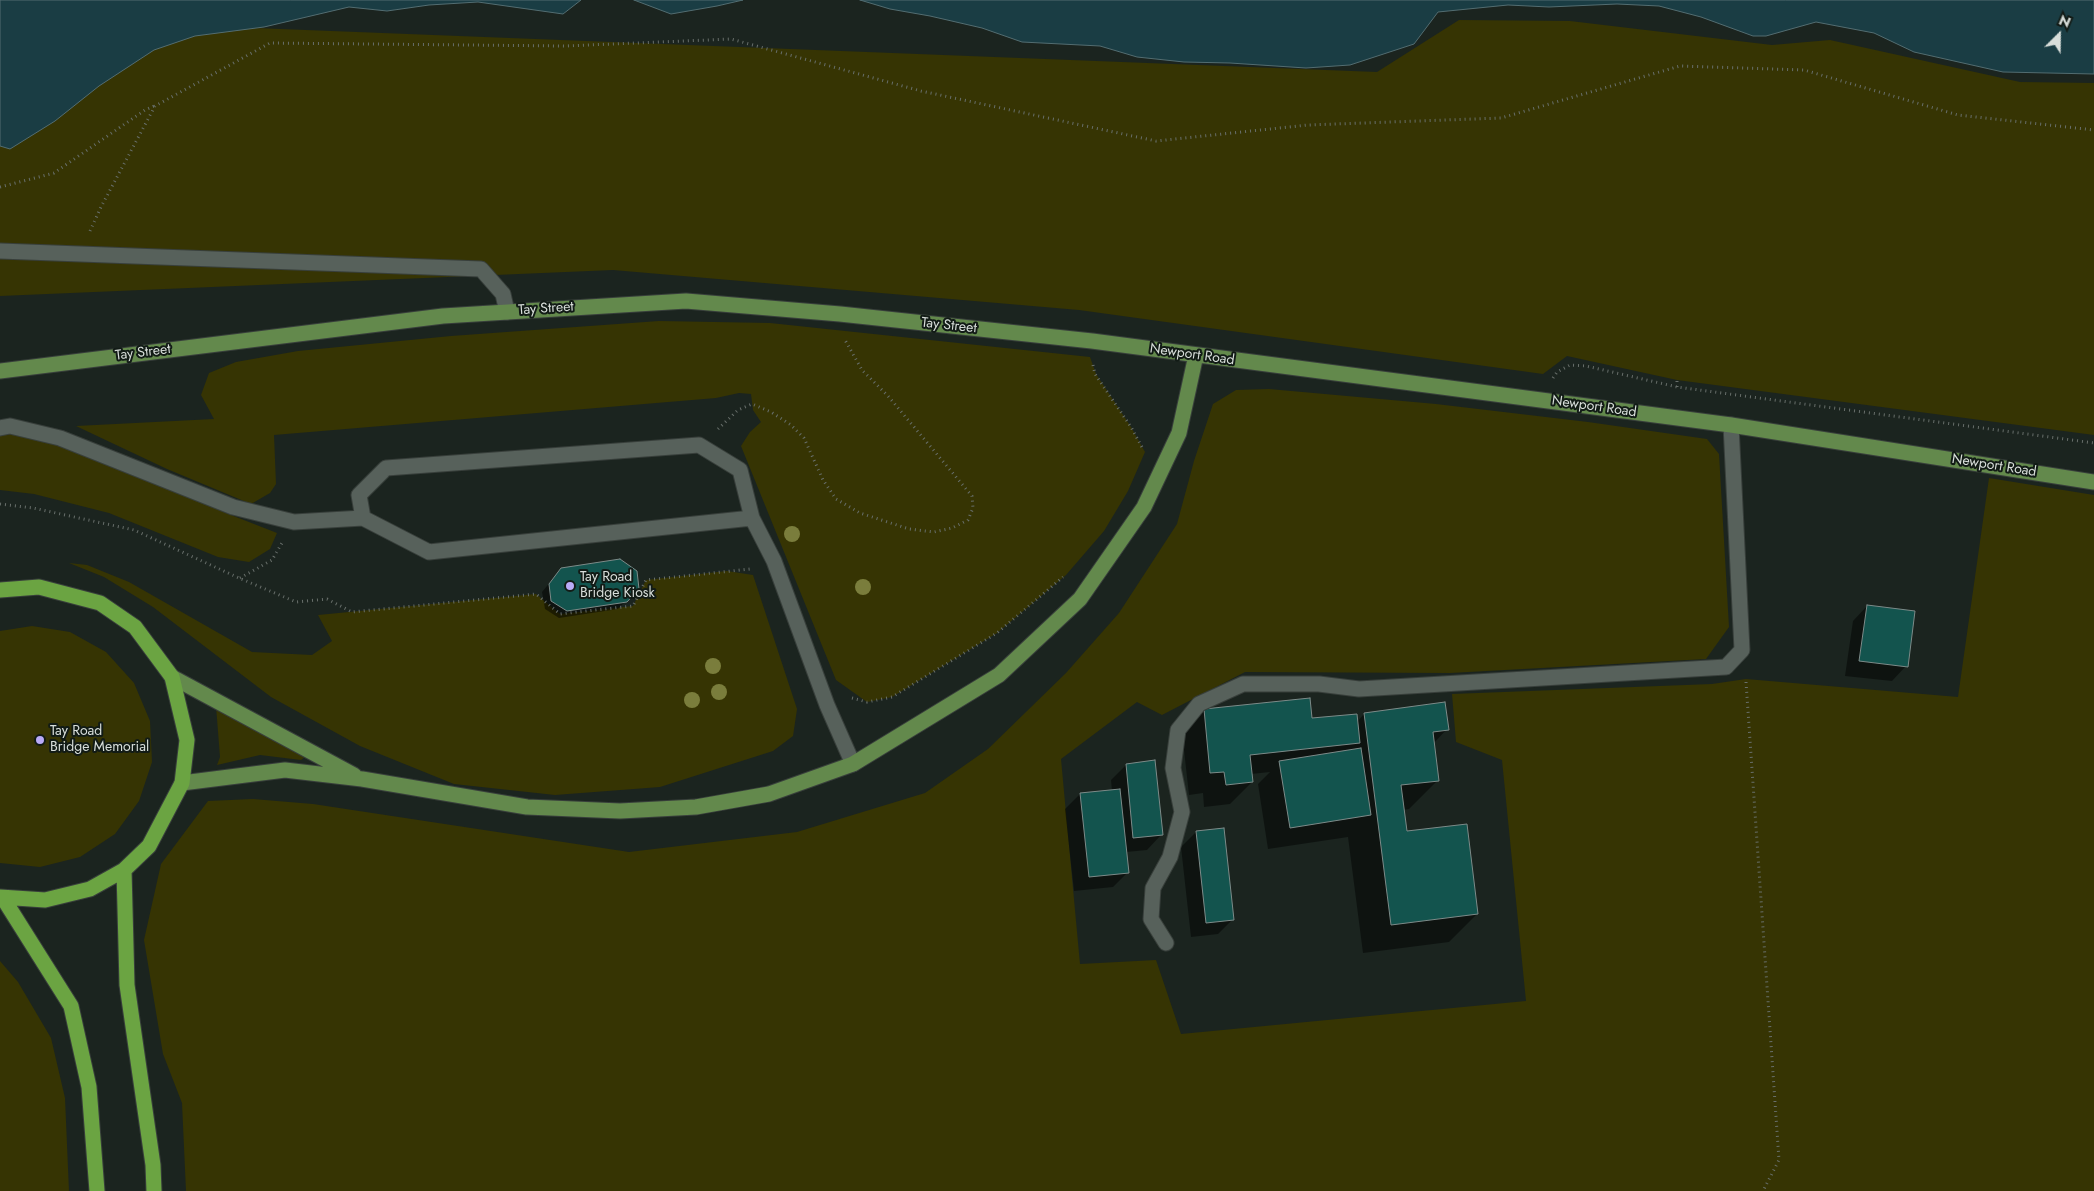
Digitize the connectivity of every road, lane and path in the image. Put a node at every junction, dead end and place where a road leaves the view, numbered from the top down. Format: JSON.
{"nodes":[{"id":1,"x":155,"y":106,"type":"junction"},
{"id":2,"x":2094,"y":130,"type":"edge"},
{"id":3,"x":0,"y":187,"type":"edge"},
{"id":4,"x":0,"y":251,"type":"edge"},
{"id":5,"x":80,"y":254,"type":"junction"},
{"id":6,"x":507,"y":312,"type":"junction"},
{"id":7,"x":842,"y":335,"type":"dead end"},
{"id":8,"x":1092,"y":341,"type":"joint"},
{"id":9,"x":1196,"y":355,"type":"junction"},
{"id":10,"x":1090,"y":357,"type":"dead end"},
{"id":11,"x":0,"y":370,"type":"edge"},
{"id":12,"x":1549,"y":384,"type":"dead end"},
{"id":13,"x":727,"y":421,"type":"dead end"},
{"id":14,"x":1731,"y":425,"type":"junction"},
{"id":15,"x":0,"y":428,"type":"edge"},
{"id":16,"x":2094,"y":443,"type":"edge"},
{"id":17,"x":1145,"y":452,"type":"dead end"},
{"id":18,"x":2094,"y":482,"type":"edge"},
{"id":19,"x":0,"y":504,"type":"edge"},
{"id":20,"x":363,"y":518,"type":"junction"},
{"id":21,"x":752,"y":518,"type":"junction"},
{"id":22,"x":294,"y":522,"type":"junction"},
{"id":23,"x":757,"y":568,"type":"dead end"},
{"id":24,"x":1066,"y":574,"type":"dead end"},
{"id":25,"x":239,"y":578,"type":"junction"},
{"id":26,"x":0,"y":590,"type":"edge"},
{"id":27,"x":1742,"y":650,"type":"junction"},
{"id":28,"x":172,"y":677,"type":"junction"},
{"id":29,"x":845,"y":696,"type":"dead end"},
{"id":30,"x":853,"y":764,"type":"junction"},
{"id":31,"x":362,"y":779,"type":"junction"},
{"id":32,"x":182,"y":783,"type":"junction"},
{"id":33,"x":124,"y":870,"type":"junction"},
{"id":34,"x":2,"y":897,"type":"edge"},
{"id":35,"x":1166,"y":943,"type":"dead end"},
{"id":36,"x":97,"y":1191,"type":"edge"},
{"id":37,"x":154,"y":1191,"type":"edge"},
{"id":38,"x":1763,"y":1191,"type":"edge"}],
"edges":[{"from":1,"to":2,"type":"path"},
{"from":1,"to":3,"type":"path"},
{"from":1,"to":5,"type":"path"},
{"from":4,"to":5,"type":"lane"},
{"from":5,"to":6,"type":"lane"},
{"from":6,"to":8,"type":"main road","name":"Tay Street"},
{"from":6,"to":11,"type":"main road","name":"Tay Street"},
{"from":7,"to":13,"type":"path"},
{"from":8,"to":9,"type":"main road","name":"Newport Road"},
{"from":9,"to":14,"type":"main road","name":"Newport Road"},
{"from":9,"to":30,"type":"main road"},
{"from":10,"to":17,"type":"path"},
{"from":12,"to":16,"type":"path"},
{"from":14,"to":18,"type":"main road","name":"Newport Road"},
{"from":14,"to":27,"type":"lane"},
{"from":15,"to":22,"type":"lane"},
{"from":19,"to":25,"type":"path"},
{"from":20,"to":21,"type":"lane"},
{"from":20,"to":21,"type":"lane"},
{"from":20,"to":22,"type":"lane"},
{"from":21,"to":30,"type":"lane"},
{"from":22,"to":25,"type":"path"},
{"from":23,"to":25,"type":"path"},
{"from":24,"to":29,"type":"path"},
{"from":26,"to":28,"type":"highway"},
{"from":27,"to":35,"type":"lane"},
{"from":27,"to":38,"type":"path"},
{"from":28,"to":31,"type":"main road"},
{"from":28,"to":32,"type":"highway"},
{"from":30,"to":31,"type":"main road"},
{"from":31,"to":32,"type":"main road"},
{"from":32,"to":33,"type":"highway"},
{"from":33,"to":34,"type":"highway"},
{"from":33,"to":37,"type":"highway"},
{"from":34,"to":36,"type":"highway"}]}
